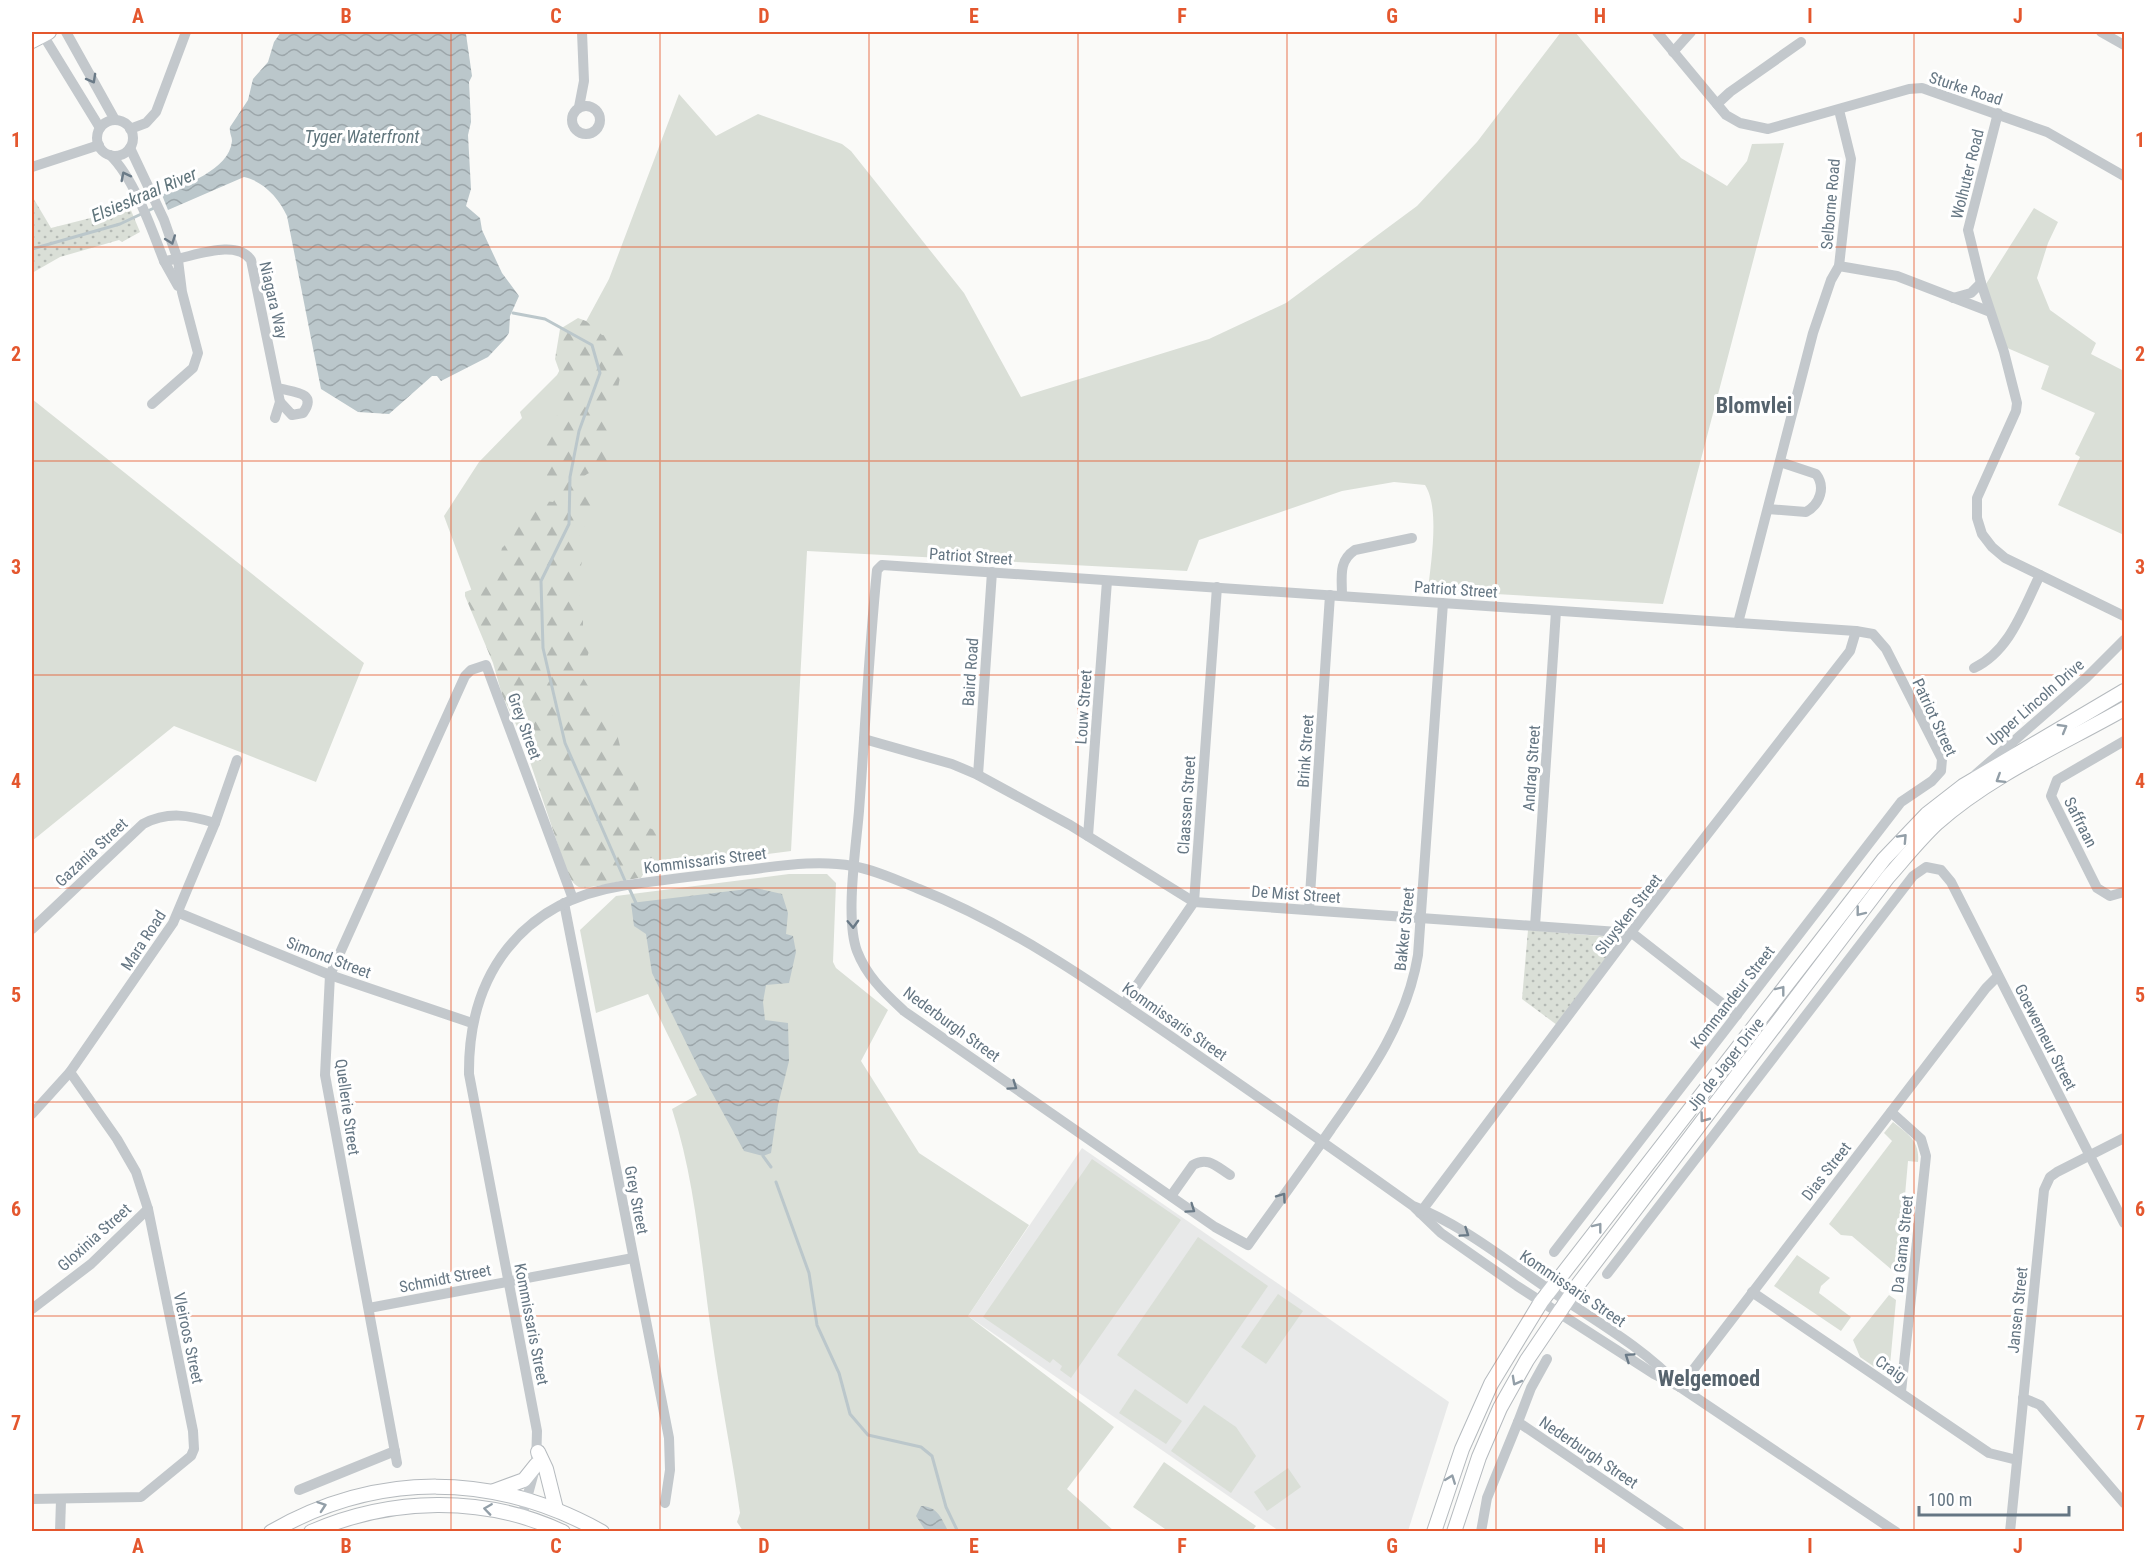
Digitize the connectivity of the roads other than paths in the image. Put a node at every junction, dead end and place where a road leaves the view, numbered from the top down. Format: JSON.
{"nodes":[{"id":1,"x":66,"y":32,"type":"edge"},
{"id":2,"x":186,"y":32,"type":"edge"},
{"id":3,"x":582,"y":32,"type":"edge"},
{"id":4,"x":1657,"y":32,"type":"edge"},
{"id":5,"x":1691,"y":32,"type":"edge"},
{"id":6,"x":2101,"y":32,"type":"edge"},
{"id":7,"x":41,"y":35,"type":"edge"},
{"id":8,"x":1801,"y":42,"type":"dead end"},
{"id":9,"x":2124,"y":45,"type":"edge"},
{"id":10,"x":1673,"y":52,"type":"junction"},
{"id":11,"x":584,"y":81,"type":"junction"},
{"id":12,"x":1717,"y":104,"type":"junction"},
{"id":13,"x":592,"y":106,"type":"junction"},
{"id":14,"x":579,"y":107,"type":"junction"},
{"id":15,"x":1839,"y":110,"type":"junction"},
{"id":16,"x":1998,"y":114,"type":"junction"},
{"id":17,"x":115,"y":120,"type":"junction"},
{"id":18,"x":100,"y":128,"type":"junction"},
{"id":19,"x":130,"y":129,"type":"junction"},
{"id":20,"x":99,"y":145,"type":"junction"},
{"id":21,"x":130,"y":148,"type":"junction"},
{"id":22,"x":111,"y":155,"type":"junction"},
{"id":23,"x":32,"y":167,"type":"edge"},
{"id":24,"x":2124,"y":176,"type":"edge"},
{"id":25,"x":178,"y":260,"type":"junction"},
{"id":26,"x":164,"y":261,"type":"junction"},
{"id":27,"x":1839,"y":266,"type":"junction"},
{"id":28,"x":1980,"y":283,"type":"junction"},
{"id":29,"x":182,"y":292,"type":"junction"},
{"id":30,"x":1953,"y":298,"type":"junction"},
{"id":31,"x":1988,"y":311,"type":"junction"},
{"id":32,"x":278,"y":388,"type":"junction"},
{"id":33,"x":280,"y":402,"type":"junction"},
{"id":34,"x":152,"y":404,"type":"dead end"},
{"id":35,"x":275,"y":418,"type":"dead end"},
{"id":36,"x":1780,"y":462,"type":"junction"},
{"id":37,"x":1768,"y":509,"type":"junction"},
{"id":38,"x":1412,"y":538,"type":"dead end"},
{"id":39,"x":882,"y":565,"type":"joint"},
{"id":40,"x":992,"y":572,"type":"junction"},
{"id":41,"x":2040,"y":575,"type":"junction"},
{"id":42,"x":1107,"y":581,"type":"junction"},
{"id":43,"x":1217,"y":587,"type":"junction"},
{"id":44,"x":1336,"y":595,"type":"junction"},
{"id":45,"x":1443,"y":603,"type":"junction"},
{"id":46,"x":1556,"y":611,"type":"junction"},
{"id":47,"x":2124,"y":616,"type":"edge"},
{"id":48,"x":1738,"y":623,"type":"junction"},
{"id":49,"x":1856,"y":631,"type":"junction"},
{"id":50,"x":2124,"y":640,"type":"edge"},
{"id":51,"x":486,"y":665,"type":"joint"},
{"id":52,"x":1974,"y":668,"type":"dead end"},
{"id":53,"x":2124,"y":691,"type":"edge"},
{"id":54,"x":2124,"y":709,"type":"edge"},
{"id":55,"x":864,"y":739,"type":"junction"},
{"id":56,"x":2124,"y":741,"type":"edge"},
{"id":57,"x":237,"y":760,"type":"dead end"},
{"id":58,"x":1941,"y":771,"type":"joint"},
{"id":59,"x":978,"y":775,"type":"junction"},
{"id":60,"x":1963,"y":786,"type":"junction"},
{"id":61,"x":215,"y":823,"type":"junction"},
{"id":62,"x":1088,"y":836,"type":"junction"},
{"id":63,"x":855,"y":866,"type":"junction"},
{"id":64,"x":2124,"y":892,"type":"edge"},
{"id":65,"x":568,"y":901,"type":"junction"},
{"id":66,"x":1194,"y":902,"type":"junction"},
{"id":67,"x":1309,"y":910,"type":"junction"},
{"id":68,"x":179,"y":913,"type":"junction"},
{"id":69,"x":1421,"y":919,"type":"junction"},
{"id":70,"x":1535,"y":926,"type":"junction"},
{"id":71,"x":32,"y":929,"type":"edge"},
{"id":72,"x":1632,"y":933,"type":"junction"},
{"id":73,"x":330,"y":975,"type":"junction"},
{"id":74,"x":1998,"y":976,"type":"junction"},
{"id":75,"x":1124,"y":1004,"type":"junction"},
{"id":76,"x":1737,"y":1015,"type":"junction"},
{"id":77,"x":472,"y":1023,"type":"junction"},
{"id":78,"x":70,"y":1072,"type":"junction"},
{"id":79,"x":1891,"y":1112,"type":"junction"},
{"id":80,"x":32,"y":1114,"type":"edge"},
{"id":81,"x":2124,"y":1138,"type":"edge"},
{"id":82,"x":1322,"y":1142,"type":"junction"},
{"id":83,"x":2090,"y":1155,"type":"junction"},
{"id":84,"x":1230,"y":1175,"type":"dead end"},
{"id":85,"x":1171,"y":1196,"type":"junction"},
{"id":86,"x":148,"y":1209,"type":"junction"},
{"id":87,"x":1418,"y":1210,"type":"junction"},
{"id":88,"x":2124,"y":1223,"type":"edge"},
{"id":89,"x":1248,"y":1245,"type":"joint"},
{"id":90,"x":1554,"y":1252,"type":"dead end"},
{"id":91,"x":633,"y":1258,"type":"junction"},
{"id":92,"x":1607,"y":1274,"type":"dead end"},
{"id":93,"x":509,"y":1282,"type":"junction"},
{"id":94,"x":1550,"y":1290,"type":"junction"},
{"id":95,"x":1752,"y":1292,"type":"junction"},
{"id":96,"x":1567,"y":1301,"type":"junction"},
{"id":97,"x":1541,"y":1302,"type":"junction"},
{"id":98,"x":369,"y":1308,"type":"junction"},
{"id":99,"x":32,"y":1310,"type":"edge"},
{"id":100,"x":1559,"y":1313,"type":"junction"},
{"id":101,"x":1547,"y":1359,"type":"dead end"},
{"id":102,"x":1680,"y":1387,"type":"junction"},
{"id":103,"x":1901,"y":1392,"type":"junction"},
{"id":104,"x":2023,"y":1398,"type":"junction"},
{"id":105,"x":1518,"y":1422,"type":"junction"},
{"id":106,"x":395,"y":1451,"type":"junction"},
{"id":107,"x":537,"y":1459,"type":"junction"},
{"id":108,"x":2017,"y":1460,"type":"junction"},
{"id":109,"x":397,"y":1463,"type":"dead end"},
{"id":110,"x":299,"y":1490,"type":"dead end"},
{"id":111,"x":494,"y":1491,"type":"junction"},
{"id":112,"x":32,"y":1498,"type":"edge"},
{"id":113,"x":527,"y":1499,"type":"junction"},
{"id":114,"x":61,"y":1500,"type":"junction"},
{"id":115,"x":665,"y":1503,"type":"dead end"},
{"id":116,"x":2124,"y":1503,"type":"edge"},
{"id":117,"x":556,"y":1509,"type":"junction"},
{"id":118,"x":522,"y":1516,"type":"junction"},
{"id":119,"x":1893,"y":1531,"type":"edge"},
{"id":120,"x":60,"y":1532,"type":"edge"},
{"id":121,"x":271,"y":1532,"type":"edge"},
{"id":122,"x":311,"y":1532,"type":"edge"},
{"id":123,"x":563,"y":1532,"type":"edge"},
{"id":124,"x":602,"y":1532,"type":"edge"},
{"id":125,"x":1434,"y":1532,"type":"edge"},
{"id":126,"x":1452,"y":1532,"type":"edge"},
{"id":127,"x":1481,"y":1532,"type":"edge"},
{"id":128,"x":1680,"y":1532,"type":"edge"},
{"id":129,"x":2010,"y":1532,"type":"edge"}],
"edges":[{"from":1,"to":17,"type":"street","one_way":true},
{"from":2,"to":19,"type":"street"},
{"from":3,"to":11,"type":"street"},
{"from":4,"to":10,"type":"street"},
{"from":5,"to":10,"type":"street"},
{"from":6,"to":9,"type":"street"},
{"from":7,"to":18,"type":"street"},
{"from":8,"to":12,"type":"street"},
{"from":10,"to":12,"type":"street"},
{"from":11,"to":13,"type":"street"},
{"from":11,"to":14,"type":"street"},
{"from":12,"to":15,"type":"street","name":"Sturke Road"},
{"from":13,"to":14,"type":"street"},
{"from":13,"to":14,"type":"street"},
{"from":15,"to":16,"type":"street","name":"Sturke Road"},
{"from":15,"to":27,"type":"street","name":"Selborne Road"},
{"from":16,"to":24,"type":"street","name":"Sturke Road"},
{"from":16,"to":28,"type":"street","name":"Wolhuter Road"},
{"from":17,"to":18,"type":"street"},
{"from":17,"to":19,"type":"street"},
{"from":18,"to":20,"type":"street"},
{"from":19,"to":21,"type":"street"},
{"from":20,"to":22,"type":"street"},
{"from":20,"to":23,"type":"street"},
{"from":21,"to":22,"type":"street"},
{"from":21,"to":25,"type":"street","one_way":true},
{"from":26,"to":22,"type":"street","one_way":true},
{"from":25,"to":26,"type":"street"},
{"from":25,"to":29,"type":"street"},
{"from":25,"to":32,"type":"street","name":"Niagara Way"},
{"from":26,"to":29,"type":"street"},
{"from":27,"to":30,"type":"street"},
{"from":27,"to":36,"type":"street","name":"Selborne Road"},
{"from":28,"to":30,"type":"street"},
{"from":28,"to":31,"type":"street","name":"Wolhuter Road"},
{"from":29,"to":34,"type":"street"},
{"from":30,"to":31,"type":"street"},
{"from":31,"to":41,"type":"street","name":"Wolhuter Road"},
{"from":32,"to":33,"type":"street","name":"Niagara Way"},
{"from":32,"to":33,"type":"street"},
{"from":33,"to":35,"type":"street","name":"Niagara Way"},
{"from":36,"to":37,"type":"street","name":"Selborne Road"},
{"from":36,"to":37,"type":"street"},
{"from":37,"to":48,"type":"street","name":"Selborne Road"},
{"from":38,"to":44,"type":"street","name":"Brink Street"},
{"from":39,"to":40,"type":"street","name":"Patriot Street"},
{"from":39,"to":55,"type":"street","name":"Nederburgh Street"},
{"from":40,"to":42,"type":"street","name":"Patriot Street"},
{"from":40,"to":59,"type":"street","name":"Baird Road"},
{"from":41,"to":47,"type":"street","name":"Wolhuter Road"},
{"from":41,"to":52,"type":"street"},
{"from":42,"to":43,"type":"street","name":"Patriot Street"},
{"from":42,"to":62,"type":"street","name":"Louw Street"},
{"from":43,"to":44,"type":"street","name":"Patriot Street"},
{"from":43,"to":66,"type":"street","name":"Claassen Street"},
{"from":44,"to":45,"type":"street","name":"Patriot Street"},
{"from":44,"to":67,"type":"street","name":"Brink Street"},
{"from":45,"to":46,"type":"street","name":"Patriot Street"},
{"from":45,"to":69,"type":"street","name":"Bakker Street"},
{"from":46,"to":48,"type":"street","name":"Patriot Street"},
{"from":46,"to":70,"type":"street","name":"Andrag Street"},
{"from":48,"to":49,"type":"street","name":"Patriot Street"},
{"from":49,"to":58,"type":"street","name":"Patriot Street"},
{"from":49,"to":72,"type":"street","name":"Sluysken Street"},
{"from":50,"to":60,"type":"street","name":"Upper Lincoln Drive"},
{"from":51,"to":65,"type":"street","name":"Grey Street"},
{"from":51,"to":73,"type":"street","name":"Quellerie Street"},
{"from":60,"to":53,"type":"main road","name":"Jip de Jager Drive","one_way":true},
{"from":54,"to":96,"type":"main road","name":"Jip de Jager Drive","one_way":true},
{"from":55,"to":59,"type":"street","name":"De Mist Street"},
{"from":55,"to":63,"type":"street","name":"Nederburgh Street"},
{"from":56,"to":64,"type":"street","name":"Saffraan"},
{"from":57,"to":61,"type":"street","name":"Mara Road"},
{"from":58,"to":76,"type":"street","name":"Kommandeur Street"},
{"from":59,"to":62,"type":"street","name":"De Mist Street"},
{"from":94,"to":60,"type":"main road","name":"Jip de Jager Drive","one_way":true},
{"from":61,"to":68,"type":"street","name":"Mara Road"},
{"from":61,"to":71,"type":"street","name":"Gazania Street"},
{"from":62,"to":66,"type":"street","name":"De Mist Street"},
{"from":63,"to":65,"type":"street","name":"Kommissaris Street"},
{"from":63,"to":75,"type":"street","name":"Kommissaris Street"},
{"from":63,"to":85,"type":"street","name":"Nederburgh Street","one_way":true},
{"from":65,"to":77,"type":"street","name":"Kommissaris Street"},
{"from":65,"to":91,"type":"street","name":"Grey Street"},
{"from":66,"to":67,"type":"street","name":"De Mist Street"},
{"from":66,"to":75,"type":"street"},
{"from":67,"to":69,"type":"street","name":"De Mist Street"},
{"from":68,"to":73,"type":"street","name":"Simond Street"},
{"from":68,"to":78,"type":"street","name":"Mara Road"},
{"from":69,"to":70,"type":"street","name":"De Mist Street"},
{"from":69,"to":82,"type":"street","name":"Bakker Street"},
{"from":70,"to":72,"type":"street","name":"De Mist Street"},
{"from":72,"to":76,"type":"street"},
{"from":72,"to":87,"type":"street","name":"Sluysken Street"},
{"from":73,"to":77,"type":"street","name":"Simond Street"},
{"from":73,"to":98,"type":"street","name":"Quellerie Street"},
{"from":74,"to":79,"type":"street","name":"Dias Street"},
{"from":74,"to":83,"type":"street","name":"Goewerneur Street"},
{"from":74,"to":92,"type":"street","name":"Goewerneur Street"},
{"from":75,"to":82,"type":"street","name":"Kommissaris Street"},
{"from":76,"to":90,"type":"street","name":"Kommandeur Street"},
{"from":77,"to":93,"type":"street","name":"Kommissaris Street"},
{"from":78,"to":80,"type":"street","name":"Mara Road"},
{"from":78,"to":86,"type":"street","name":"Vleiroos Street"},
{"from":79,"to":95,"type":"street","name":"Dias Street"},
{"from":79,"to":103,"type":"street","name":"Da Gama Street"},
{"from":81,"to":83,"type":"street","name":"Jansen Street"},
{"from":82,"to":87,"type":"street","name":"Kommissaris Street"},
{"from":89,"to":82,"type":"street","name":"Bakker Street","one_way":true},
{"from":83,"to":88,"type":"street","name":"Goewerneur Street"},
{"from":83,"to":104,"type":"street","name":"Jansen Street"},
{"from":84,"to":85,"type":"street"},
{"from":85,"to":89,"type":"street","name":"Nederburgh Street","one_way":true},
{"from":86,"to":99,"type":"street","name":"Gloxinia Street"},
{"from":86,"to":114,"type":"street","name":"Vleiroos Street"},
{"from":87,"to":94,"type":"street","name":"Kommissaris Street","one_way":true},
{"from":87,"to":97,"type":"street","name":"Kommissaris Street"},
{"from":91,"to":93,"type":"street","name":"Schmidt Street"},
{"from":91,"to":115,"type":"street","name":"Grey Street"},
{"from":93,"to":98,"type":"street","name":"Schmidt Street"},
{"from":93,"to":107,"type":"street","name":"Kommissaris Street"},
{"from":94,"to":96,"type":"street","name":"Kommissaris Street"},
{"from":94,"to":97,"type":"main road","name":"Jip de Jager Drive"},
{"from":95,"to":102,"type":"street","name":"Dias Street"},
{"from":95,"to":103,"type":"street","name":"Craig"},
{"from":96,"to":100,"type":"main road","name":"Jip de Jager Drive"},
{"from":96,"to":102,"type":"street","name":"Kommissaris Street"},
{"from":97,"to":100,"type":"street","name":"Kommissaris Street"},
{"from":125,"to":97,"type":"main road","name":"Jip de Jager Drive","one_way":true},
{"from":98,"to":106,"type":"street","name":"Quellerie Street"},
{"from":102,"to":100,"type":"street","name":"Kommissaris Street","one_way":true},
{"from":100,"to":126,"type":"main road","name":"Jip de Jager Drive","one_way":true},
{"from":101,"to":105,"type":"street"},
{"from":102,"to":119,"type":"street","name":"Kommissaris Street"},
{"from":103,"to":108,"type":"street","name":"Craig"},
{"from":104,"to":108,"type":"street","name":"Jansen Street"},
{"from":104,"to":116,"type":"street"},
{"from":105,"to":127,"type":"street","name":"Nederburgh Street"},
{"from":105,"to":128,"type":"street","name":"Nederburgh Street"},
{"from":106,"to":109,"type":"street","name":"Quellerie Street"},
{"from":106,"to":110,"type":"street"},
{"from":107,"to":111,"type":"main road"},
{"from":107,"to":113,"type":"street","name":"Kommissaris Street"},
{"from":107,"to":117,"type":"main road"},
{"from":108,"to":129,"type":"street","name":"Jansen Street"},
{"from":111,"to":113,"type":"main road"},
{"from":121,"to":111,"type":"main road","one_way":true},
{"from":112,"to":114,"type":"street","name":"Vleiroos Street"},
{"from":113,"to":117,"type":"main road"},
{"from":113,"to":118,"type":"street","name":"Kommissaris Street"},
{"from":114,"to":120,"type":"street"},
{"from":117,"to":124,"type":"main road"},
{"from":118,"to":122,"type":"main road","one_way":true},
{"from":118,"to":123,"type":"main road"}]}
